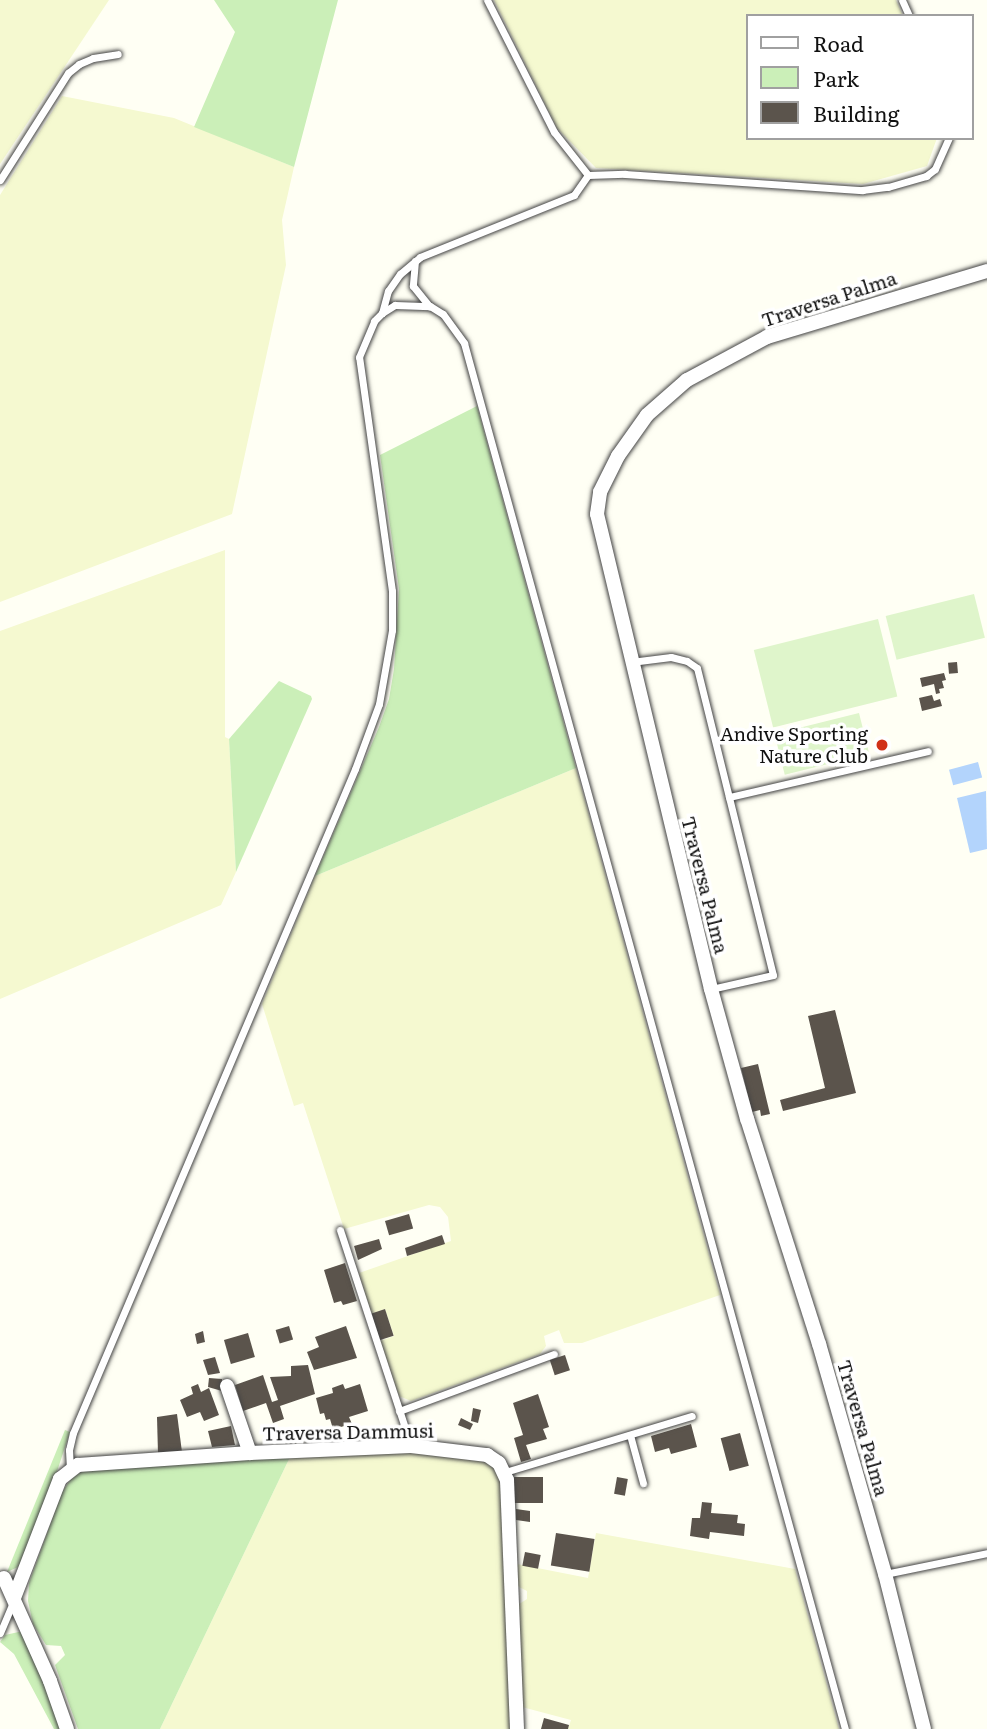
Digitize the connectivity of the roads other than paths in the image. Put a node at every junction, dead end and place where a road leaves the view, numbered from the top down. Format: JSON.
{"nodes":[{"id":1,"x":487,"y":0,"type":"edge"},
{"id":2,"x":118,"y":54,"type":"dead end"},
{"id":3,"x":948,"y":140,"type":"edge"},
{"id":4,"x":588,"y":175,"type":"junction"},
{"id":5,"x":0,"y":180,"type":"edge"},
{"id":6,"x":415,"y":261,"type":"junction"},
{"id":7,"x":987,"y":271,"type":"edge"},
{"id":8,"x":430,"y":306,"type":"junction"},
{"id":9,"x":382,"y":313,"type":"junction"},
{"id":10,"x":631,"y":663,"type":"junction"},
{"id":11,"x":928,"y":751,"type":"dead end"},
{"id":12,"x":729,"y":797,"type":"junction"},
{"id":13,"x":711,"y":989,"type":"junction"},
{"id":14,"x":340,"y":1230,"type":"dead end"},
{"id":15,"x":554,"y":1354,"type":"dead end"},
{"id":16,"x":227,"y":1386,"type":"dead end"},
{"id":17,"x":399,"y":1411,"type":"junction"},
{"id":18,"x":692,"y":1416,"type":"dead end"},
{"id":19,"x":630,"y":1435,"type":"junction"},
{"id":20,"x":411,"y":1446,"type":"junction"},
{"id":21,"x":250,"y":1453,"type":"junction"},
{"id":22,"x":70,"y":1470,"type":"junction"},
{"id":23,"x":505,"y":1472,"type":"junction"},
{"id":24,"x":643,"y":1483,"type":"dead end"},
{"id":25,"x":987,"y":1553,"type":"edge"},
{"id":26,"x":885,"y":1574,"type":"junction"},
{"id":27,"x":4,"y":1578,"type":"dead end"},
{"id":28,"x":14,"y":1598,"type":"junction"},
{"id":29,"x":0,"y":1633,"type":"edge"},
{"id":30,"x":67,"y":1729,"type":"edge"},
{"id":31,"x":517,"y":1729,"type":"edge"},
{"id":32,"x":845,"y":1729,"type":"edge"},
{"id":33,"x":925,"y":1729,"type":"edge"}],
"edges":[{"from":1,"to":4,"type":"lane"},
{"from":2,"to":5,"type":"lane"},
{"from":3,"to":4,"type":"lane"},
{"from":4,"to":6,"type":"lane"},
{"from":6,"to":8,"type":"lane"},
{"from":6,"to":9,"type":"lane"},
{"from":7,"to":10,"type":"street","name":"Traversa Palma"},
{"from":8,"to":9,"type":"lane"},
{"from":8,"to":32,"type":"lane"},
{"from":9,"to":22,"type":"lane"},
{"from":10,"to":12,"type":"lane"},
{"from":10,"to":13,"type":"street","name":"Traversa Palma"},
{"from":11,"to":12,"type":"lane"},
{"from":12,"to":13,"type":"lane"},
{"from":13,"to":26,"type":"street","name":"Traversa Palma"},
{"from":14,"to":17,"type":"lane"},
{"from":15,"to":17,"type":"lane"},
{"from":16,"to":21,"type":"street"},
{"from":17,"to":20,"type":"lane"},
{"from":18,"to":19,"type":"lane"},
{"from":19,"to":23,"type":"lane"},
{"from":19,"to":24,"type":"lane"},
{"from":20,"to":21,"type":"street","name":"Traversa Dammusi"},
{"from":20,"to":23,"type":"street","name":"Traversa Dammusi"},
{"from":21,"to":22,"type":"street","name":"Traversa Dammusi"},
{"from":22,"to":28,"type":"street"},
{"from":23,"to":31,"type":"street"},
{"from":25,"to":26,"type":"lane"},
{"from":26,"to":33,"type":"street","name":"Traversa Palma"},
{"from":27,"to":28,"type":"street"},
{"from":28,"to":29,"type":"lane"},
{"from":28,"to":30,"type":"street"}]}
